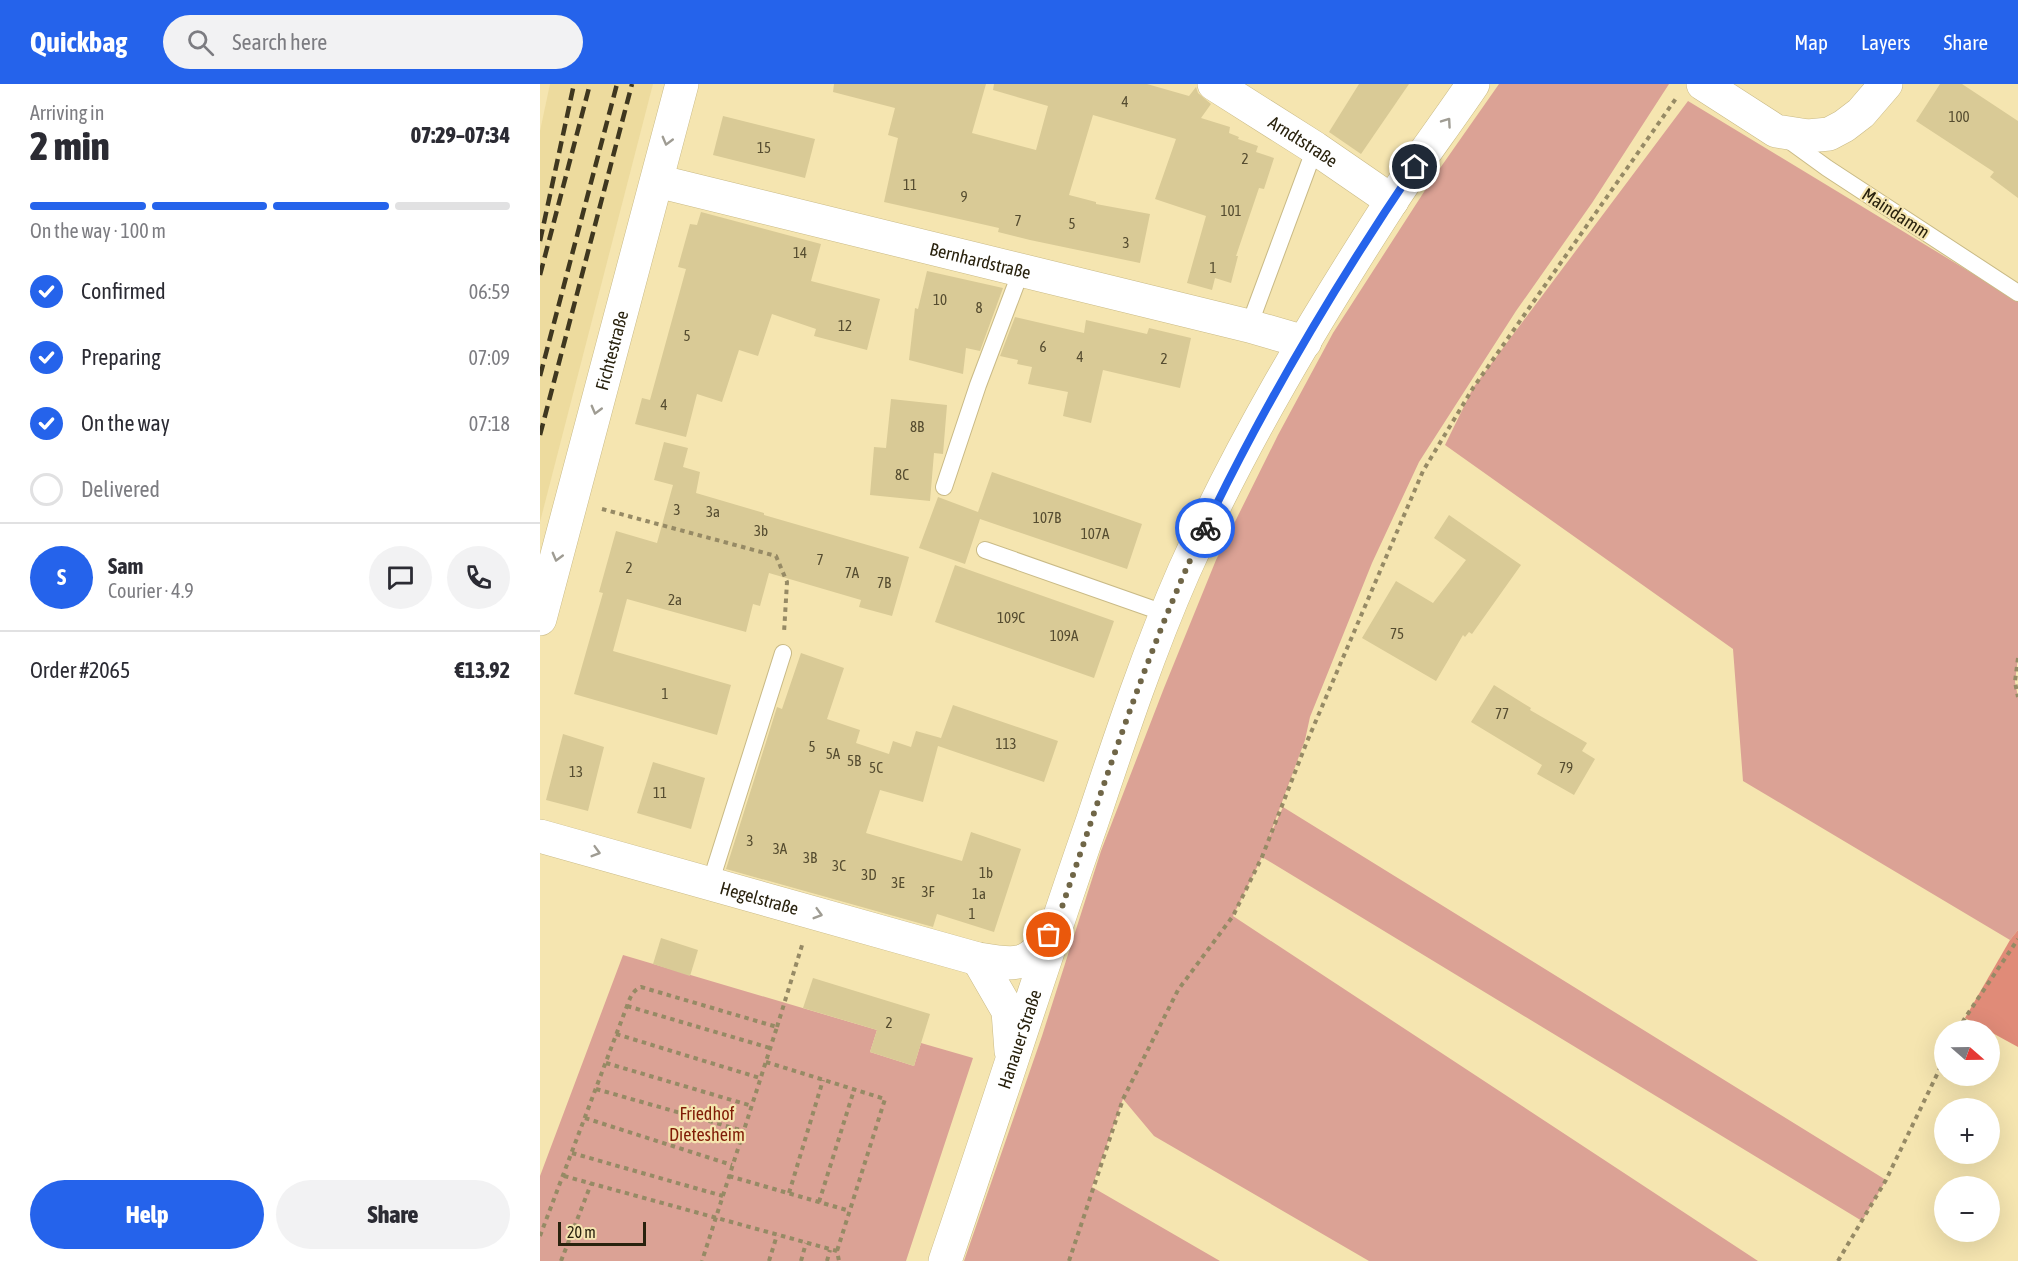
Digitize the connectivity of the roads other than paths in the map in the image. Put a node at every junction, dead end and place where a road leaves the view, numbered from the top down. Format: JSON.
{"nodes":[{"id":1,"x":682,"y":84,"type":"edge"},
{"id":2,"x":1214,"y":84,"type":"edge"},
{"id":3,"x":1473,"y":84,"type":"edge"},
{"id":4,"x":1886,"y":84,"type":"edge"},
{"id":5,"x":1691,"y":89,"type":"edge"},
{"id":6,"x":1776,"y":131,"type":"junction"},
{"id":7,"x":1315,"y":148,"type":"junction"},
{"id":8,"x":657,"y":181,"type":"junction"},
{"id":9,"x":1392,"y":201,"type":"junction"},
{"id":10,"x":1021,"y":271,"type":"junction"},
{"id":11,"x":2018,"y":293,"type":"edge"},
{"id":12,"x":1249,"y":326,"type":"junction"},
{"id":13,"x":1305,"y":342,"type":"junction"},
{"id":14,"x":944,"y":487,"type":"dead end"},
{"id":15,"x":985,"y":549,"type":"dead end"},
{"id":16,"x":1167,"y":614,"type":"junction"},
{"id":17,"x":540,"y":619,"type":"edge"},
{"id":18,"x":783,"y":653,"type":"road end"},
{"id":19,"x":540,"y":836,"type":"edge"},
{"id":20,"x":710,"y":884,"type":"junction"},
{"id":21,"x":1062,"y":907,"type":"junction"},
{"id":22,"x":978,"y":959,"type":"junction"},
{"id":23,"x":1011,"y":1068,"type":"junction"},
{"id":24,"x":945,"y":1261,"type":"edge"}],
"edges":[{"from":1,"to":8,"type":"main road","name":"Fichtestraße","one_way":true},
{"from":2,"to":7,"type":"main road","name":"Arndtstraße"},
{"from":9,"to":3,"type":"main road","name":"Hanauer Straße","one_way":true},
{"from":4,"to":6,"type":"main road"},
{"from":5,"to":6,"type":"main road"},
{"from":6,"to":11,"type":"lane","name":"Maindamm"},
{"from":7,"to":9,"type":"main road","name":"Arndtstraße"},
{"from":7,"to":12,"type":"lane"},
{"from":8,"to":10,"type":"main road","name":"Bernhardstraße"},
{"from":8,"to":17,"type":"main road","name":"Fichtestraße","one_way":true},
{"from":9,"to":13,"type":"main road","name":"Hanauer Straße"},
{"from":10,"to":12,"type":"main road","name":"Bernhardstraße"},
{"from":10,"to":14,"type":"lane"},
{"from":12,"to":13,"type":"main road","name":"Bernhardstraße"},
{"from":13,"to":16,"type":"main road","name":"Hanauer Straße"},
{"from":15,"to":16,"type":"lane"},
{"from":16,"to":21,"type":"main road","name":"Hanauer Straße"},
{"from":18,"to":20,"type":"lane"},
{"from":19,"to":20,"type":"main road","name":"Hegelstraße","one_way":true},
{"from":20,"to":22,"type":"main road","name":"Hegelstraße","one_way":true},
{"from":21,"to":22,"type":"main road","name":"Hegelstraße"},
{"from":21,"to":23,"type":"main road","name":"Hanauer Straße"},
{"from":22,"to":23,"type":"main road"},
{"from":23,"to":24,"type":"main road","name":"Hanauer Straße"}]}
